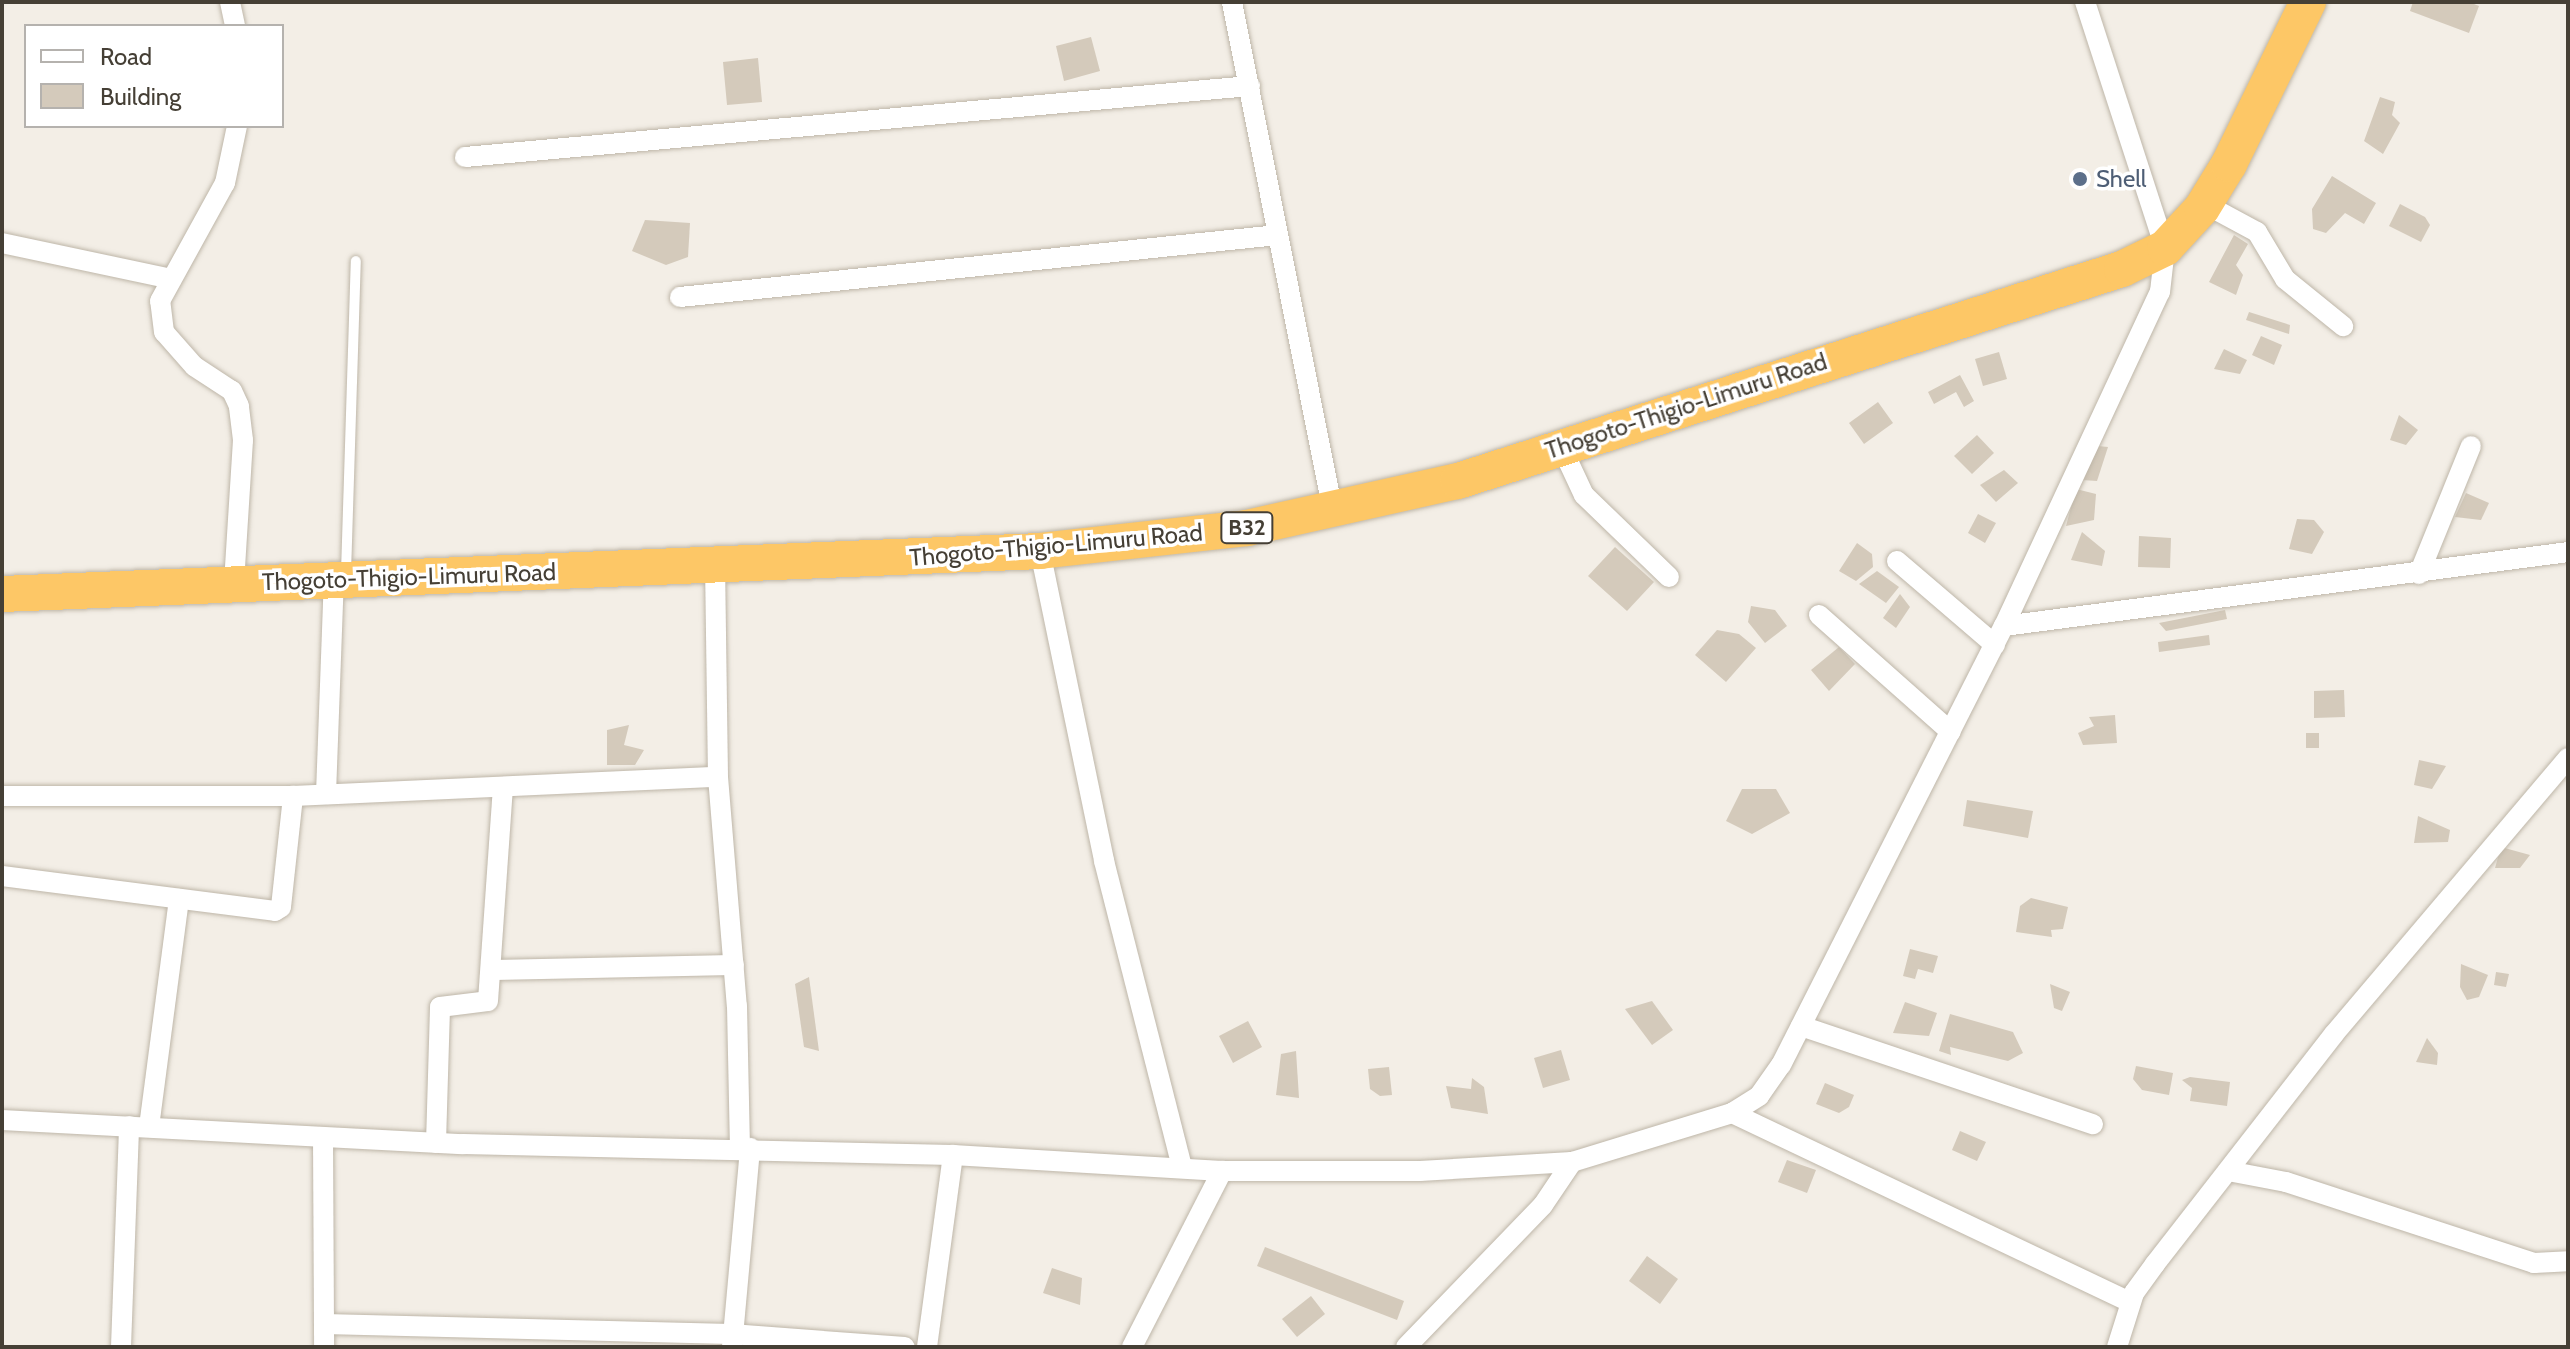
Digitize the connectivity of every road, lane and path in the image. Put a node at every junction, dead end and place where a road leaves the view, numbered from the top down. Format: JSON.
{"nodes":[{"id":1,"x":230,"y":2,"type":"edge"},
{"id":2,"x":1232,"y":2,"type":"edge"},
{"id":3,"x":2085,"y":2,"type":"edge"},
{"id":4,"x":2308,"y":2,"type":"edge"},
{"id":5,"x":235,"y":24,"type":"edge"},
{"id":6,"x":1250,"y":86,"type":"junction"},
{"id":7,"x":237,"y":128,"type":"edge"},
{"id":8,"x":465,"y":157,"type":"dead end"},
{"id":9,"x":2205,"y":204,"type":"junction"},
{"id":10,"x":1278,"y":235,"type":"junction"},
{"id":11,"x":2,"y":243,"type":"edge"},
{"id":12,"x":2165,"y":248,"type":"junction"},
{"id":13,"x":356,"y":261,"type":"dead end"},
{"id":14,"x":171,"y":279,"type":"junction"},
{"id":15,"x":680,"y":297,"type":"dead end"},
{"id":16,"x":2343,"y":326,"type":"dead end"},
{"id":17,"x":1561,"y":446,"type":"junction"},
{"id":18,"x":2471,"y":446,"type":"dead end"},
{"id":19,"x":1333,"y":512,"type":"junction"},
{"id":20,"x":1040,"y":551,"type":"junction"},
{"id":21,"x":2568,"y":552,"type":"edge"},
{"id":22,"x":1897,"y":561,"type":"dead end"},
{"id":23,"x":715,"y":566,"type":"junction"},
{"id":24,"x":2419,"y":574,"type":"junction"},
{"id":25,"x":1669,"y":577,"type":"dead end"},
{"id":26,"x":340,"y":579,"type":"junction"},
{"id":27,"x":234,"y":583,"type":"junction"},
{"id":28,"x":2,"y":594,"type":"edge"},
{"id":29,"x":1819,"y":615,"type":"dead end"},
{"id":30,"x":1999,"y":636,"type":"junction"},
{"id":31,"x":1951,"y":732,"type":"junction"},
{"id":32,"x":2568,"y":758,"type":"edge"},
{"id":33,"x":718,"y":777,"type":"junction"},
{"id":34,"x":503,"y":789,"type":"junction"},
{"id":35,"x":326,"y":794,"type":"junction"},
{"id":36,"x":2,"y":796,"type":"edge"},
{"id":37,"x":293,"y":796,"type":"junction"},
{"id":38,"x":2,"y":876,"type":"edge"},
{"id":39,"x":179,"y":899,"type":"junction"},
{"id":40,"x":734,"y":965,"type":"junction"},
{"id":41,"x":492,"y":970,"type":"junction"},
{"id":42,"x":1801,"y":1026,"type":"junction"},
{"id":43,"x":1732,"y":1113,"type":"junction"},
{"id":44,"x":2,"y":1120,"type":"edge"},
{"id":45,"x":2093,"y":1124,"type":"dead end"},
{"id":46,"x":139,"y":1127,"type":"junction"},
{"id":47,"x":323,"y":1137,"type":"junction"},
{"id":48,"x":436,"y":1143,"type":"junction"},
{"id":49,"x":745,"y":1148,"type":"junction"},
{"id":50,"x":953,"y":1155,"type":"junction"},
{"id":51,"x":1572,"y":1162,"type":"junction"},
{"id":52,"x":1182,"y":1166,"type":"junction"},
{"id":53,"x":1222,"y":1171,"type":"junction"},
{"id":54,"x":2228,"y":1171,"type":"junction"},
{"id":55,"x":2568,"y":1261,"type":"edge"},
{"id":56,"x":2130,"y":1302,"type":"junction"},
{"id":57,"x":324,"y":1324,"type":"junction"},
{"id":58,"x":732,"y":1340,"type":"edge"},
{"id":59,"x":866,"y":1346,"type":"edge"},
{"id":60,"x":121,"y":1347,"type":"edge"},
{"id":61,"x":324,"y":1347,"type":"edge"},
{"id":62,"x":905,"y":1347,"type":"edge"},
{"id":63,"x":927,"y":1347,"type":"edge"},
{"id":64,"x":1132,"y":1347,"type":"edge"},
{"id":65,"x":1406,"y":1347,"type":"edge"},
{"id":66,"x":2117,"y":1347,"type":"edge"}],
"edges":[{"from":1,"to":5,"type":"street"},
{"from":2,"to":6,"type":"street"},
{"from":3,"to":12,"type":"street"},
{"from":4,"to":9,"type":"highway","name":"Thogoto-Thigio-Limuru Road","number":"B32"},
{"from":6,"to":8,"type":"street"},
{"from":6,"to":10,"type":"street"},
{"from":7,"to":14,"type":"street"},
{"from":9,"to":12,"type":"highway","name":"Thogoto-Thigio-Limuru Road","number":"B32"},
{"from":9,"to":16,"type":"street"},
{"from":10,"to":15,"type":"street"},
{"from":10,"to":19,"type":"street"},
{"from":11,"to":14,"type":"street"},
{"from":12,"to":17,"type":"highway","name":"Thogoto-Thigio-Limuru Road","number":"B32"},
{"from":12,"to":30,"type":"street"},
{"from":13,"to":26,"type":"lane"},
{"from":14,"to":27,"type":"street"},
{"from":17,"to":19,"type":"highway","name":"Thogoto-Thigio-Limuru Road","number":"B32"},
{"from":17,"to":25,"type":"street"},
{"from":18,"to":24,"type":"street"},
{"from":19,"to":20,"type":"highway","name":"Thogoto-Thigio-Limuru Road","number":"B32"},
{"from":20,"to":23,"type":"highway","name":"Thogoto-Thigio-Limuru Road","number":"B32"},
{"from":20,"to":52,"type":"street"},
{"from":21,"to":24,"type":"street"},
{"from":22,"to":30,"type":"street"},
{"from":23,"to":26,"type":"highway","name":"Thogoto-Thigio-Limuru Road","number":"B32"},
{"from":23,"to":33,"type":"street"},
{"from":24,"to":30,"type":"street"},
{"from":26,"to":27,"type":"highway","name":"Thogoto-Thigio-Limuru Road","number":"B32"},
{"from":26,"to":35,"type":"street"},
{"from":27,"to":28,"type":"highway","name":"Thogoto-Thigio-Limuru Road","number":"B32"},
{"from":29,"to":31,"type":"street"},
{"from":30,"to":31,"type":"street"},
{"from":31,"to":42,"type":"street"},
{"from":32,"to":54,"type":"street"},
{"from":33,"to":34,"type":"street"},
{"from":33,"to":40,"type":"street"},
{"from":34,"to":35,"type":"street"},
{"from":34,"to":41,"type":"street"},
{"from":35,"to":37,"type":"street"},
{"from":36,"to":37,"type":"street"},
{"from":37,"to":39,"type":"street"},
{"from":38,"to":39,"type":"street"},
{"from":39,"to":46,"type":"street"},
{"from":40,"to":41,"type":"street"},
{"from":40,"to":49,"type":"street"},
{"from":41,"to":48,"type":"street"},
{"from":42,"to":43,"type":"street"},
{"from":42,"to":45,"type":"street"},
{"from":43,"to":51,"type":"street"},
{"from":43,"to":56,"type":"street"},
{"from":44,"to":46,"type":"street"},
{"from":46,"to":47,"type":"street"},
{"from":46,"to":60,"type":"street"},
{"from":47,"to":48,"type":"street"},
{"from":47,"to":57,"type":"street"},
{"from":48,"to":49,"type":"street"},
{"from":49,"to":50,"type":"street"},
{"from":49,"to":58,"type":"street"},
{"from":50,"to":52,"type":"street"},
{"from":50,"to":63,"type":"street"},
{"from":51,"to":53,"type":"street"},
{"from":51,"to":65,"type":"street"},
{"from":52,"to":53,"type":"street"},
{"from":53,"to":64,"type":"street"},
{"from":54,"to":55,"type":"street"},
{"from":54,"to":56,"type":"street"},
{"from":56,"to":66,"type":"street"},
{"from":57,"to":58,"type":"street"},
{"from":57,"to":61,"type":"street"},
{"from":58,"to":59,"type":"street"},
{"from":59,"to":62,"type":"street"}]}
